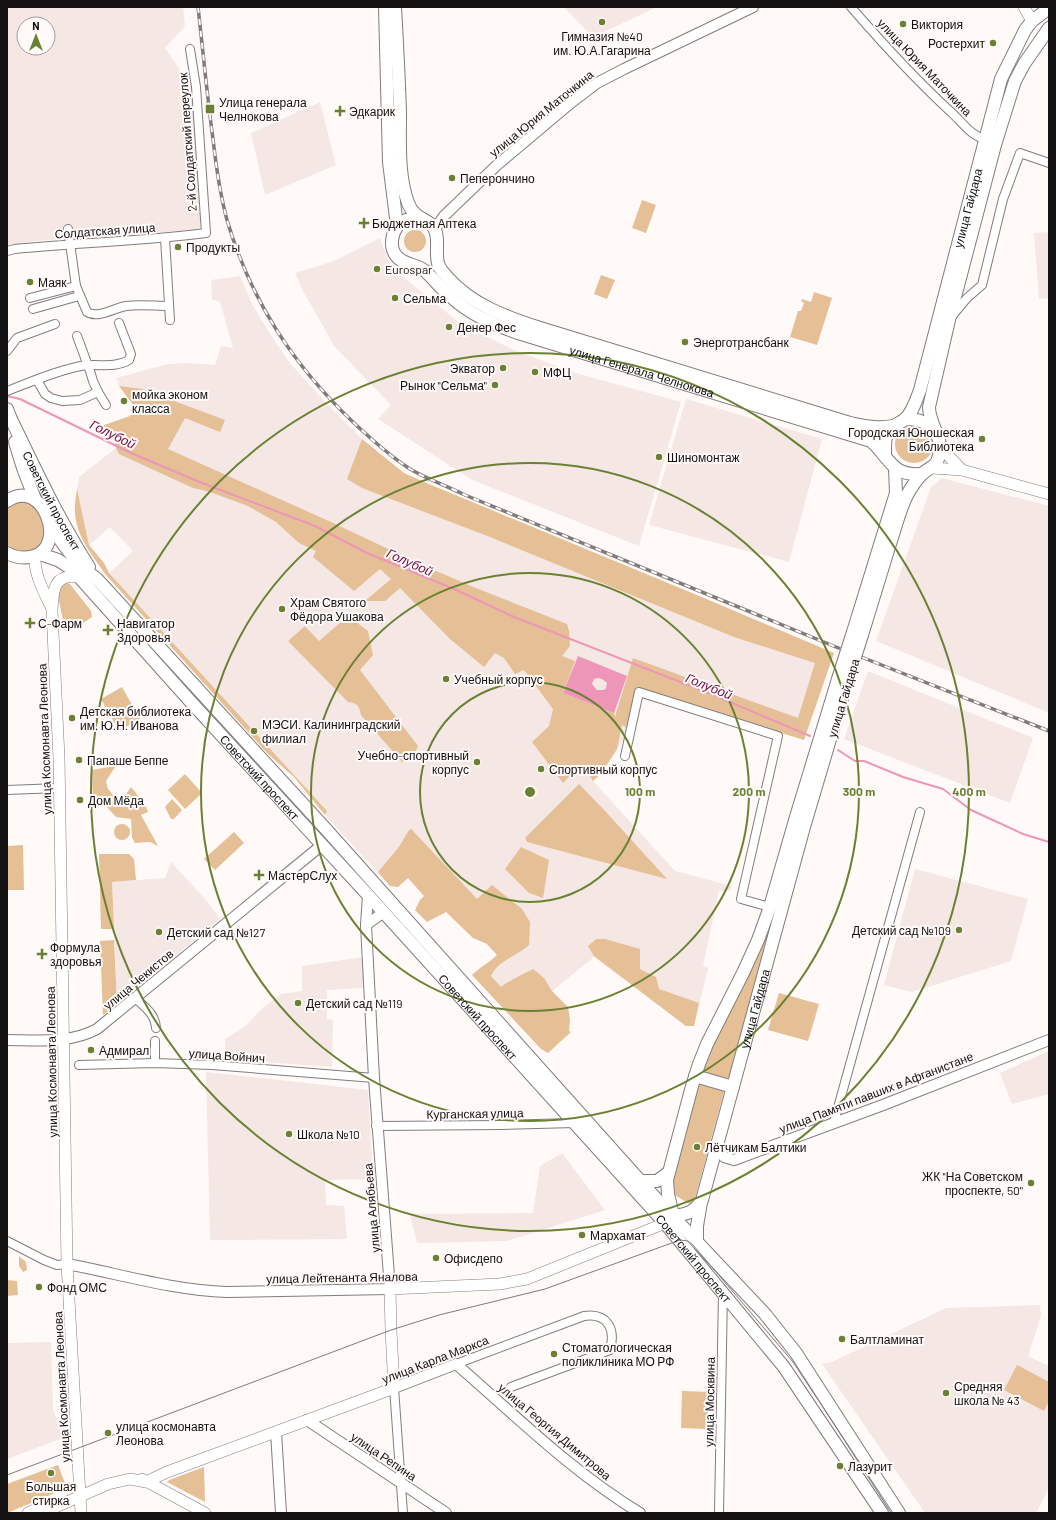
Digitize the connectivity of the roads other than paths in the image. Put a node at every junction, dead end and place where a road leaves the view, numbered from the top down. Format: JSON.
{"nodes":[{"id":1,"x":385,"y":7,"type":"edge"},
{"id":2,"x":395,"y":7,"type":"edge"},
{"id":3,"x":753,"y":7,"type":"edge"},
{"id":4,"x":851,"y":7,"type":"edge"},
{"id":5,"x":1024,"y":7,"type":"edge"},
{"id":6,"x":1049,"y":8,"type":"edge"},
{"id":7,"x":1032,"y":21,"type":"junction"},
{"id":8,"x":1047,"y":30,"type":"edge"},
{"id":9,"x":190,"y":49,"type":"dead end"},
{"id":10,"x":985,"y":139,"type":"junction"},
{"id":11,"x":1049,"y":163,"type":"edge"},
{"id":12,"x":428,"y":223,"type":"junction"},
{"id":13,"x":397,"y":226,"type":"junction"},
{"id":14,"x":68,"y":229,"type":"dead end"},
{"id":15,"x":206,"y":233,"type":"joint"},
{"id":16,"x":165,"y":238,"type":"junction"},
{"id":17,"x":70,"y":244,"type":"junction"},
{"id":18,"x":437,"y":245,"type":"junction"},
{"id":19,"x":7,"y":251,"type":"edge"},
{"id":20,"x":412,"y":264,"type":"junction"},
{"id":21,"x":76,"y":286,"type":"junction"},
{"id":22,"x":79,"y":296,"type":"junction"},
{"id":23,"x":30,"y":298,"type":"dead end"},
{"id":24,"x":169,"y":306,"type":"junction"},
{"id":25,"x":33,"y":309,"type":"dead end"},
{"id":26,"x":170,"y":320,"type":"dead end"},
{"id":27,"x":950,"y":320,"type":"junction"},
{"id":28,"x":118,"y":322,"type":"dead end"},
{"id":29,"x":55,"y":324,"type":"dead end"},
{"id":30,"x":77,"y":336,"type":"dead end"},
{"id":31,"x":586,"y":348,"type":"junction"},
{"id":32,"x":7,"y":351,"type":"edge"},
{"id":33,"x":88,"y":366,"type":"junction"},
{"id":34,"x":37,"y":380,"type":"junction"},
{"id":35,"x":7,"y":391,"type":"edge"},
{"id":36,"x":98,"y":392,"type":"junction"},
{"id":37,"x":106,"y":405,"type":"dead end"},
{"id":38,"x":9,"y":414,"type":"edge"},
{"id":39,"x":905,"y":419,"type":"junction"},
{"id":40,"x":893,"y":426,"type":"junction"},
{"id":41,"x":933,"y":428,"type":"junction"},
{"id":42,"x":941,"y":448,"type":"junction"},
{"id":43,"x":885,"y":455,"type":"junction"},
{"id":44,"x":896,"y":469,"type":"junction"},
{"id":45,"x":962,"y":470,"type":"junction"},
{"id":46,"x":927,"y":471,"type":"junction"},
{"id":47,"x":1049,"y":494,"type":"edge"},
{"id":48,"x":35,"y":499,"type":"junction"},
{"id":49,"x":7,"y":501,"type":"edge"},
{"id":50,"x":51,"y":526,"type":"junction"},
{"id":51,"x":7,"y":553,"type":"edge"},
{"id":52,"x":38,"y":555,"type":"junction"},
{"id":53,"x":79,"y":577,"type":"junction"},
{"id":54,"x":97,"y":580,"type":"junction"},
{"id":55,"x":52,"y":611,"type":"junction"},
{"id":56,"x":858,"y":633,"type":"junction"},
{"id":57,"x":843,"y":681,"type":"junction"},
{"id":58,"x":625,"y":756,"type":"dead end"},
{"id":59,"x":59,"y":788,"type":"junction"},
{"id":60,"x":7,"y":790,"type":"edge"},
{"id":61,"x":920,"y":812,"type":"dead end"},
{"id":62,"x":322,"y":845,"type":"junction"},
{"id":63,"x":368,"y":895,"type":"junction"},
{"id":64,"x":770,"y":907,"type":"junction"},
{"id":65,"x":384,"y":912,"type":"junction"},
{"id":66,"x":366,"y":925,"type":"junction"},
{"id":67,"x":135,"y":998,"type":"junction"},
{"id":68,"x":156,"y":1028,"type":"dead end"},
{"id":69,"x":63,"y":1039,"type":"junction"},
{"id":70,"x":7,"y":1040,"type":"edge"},
{"id":71,"x":1049,"y":1040,"type":"edge"},
{"id":72,"x":155,"y":1041,"type":"dead end"},
{"id":73,"x":155,"y":1063,"type":"junction"},
{"id":74,"x":79,"y":1065,"type":"dead end"},
{"id":75,"x":695,"y":1076,"type":"junction"},
{"id":76,"x":374,"y":1078,"type":"junction"},
{"id":77,"x":733,"y":1087,"type":"junction"},
{"id":78,"x":834,"y":1122,"type":"junction"},
{"id":79,"x":575,"y":1123,"type":"junction"},
{"id":80,"x":376,"y":1126,"type":"junction"},
{"id":81,"x":717,"y":1146,"type":"junction"},
{"id":82,"x":668,"y":1173,"type":"junction"},
{"id":83,"x":640,"y":1181,"type":"junction"},
{"id":84,"x":702,"y":1200,"type":"junction"},
{"id":85,"x":668,"y":1219,"type":"junction"},
{"id":86,"x":7,"y":1241,"type":"edge"},
{"id":87,"x":697,"y":1241,"type":"junction"},
{"id":88,"x":67,"y":1264,"type":"junction"},
{"id":89,"x":390,"y":1289,"type":"junction"},
{"id":90,"x":722,"y":1291,"type":"junction"},
{"id":91,"x":456,"y":1364,"type":"junction"},
{"id":92,"x":511,"y":1387,"type":"dead end"},
{"id":93,"x":394,"y":1388,"type":"junction"},
{"id":94,"x":308,"y":1420,"type":"junction"},
{"id":95,"x":276,"y":1432,"type":"junction"},
{"id":96,"x":146,"y":1482,"type":"junction"},
{"id":97,"x":400,"y":1483,"type":"junction"},
{"id":98,"x":80,"y":1494,"type":"junction"},
{"id":99,"x":28,"y":1513,"type":"edge"},
{"id":100,"x":42,"y":1513,"type":"edge"},
{"id":101,"x":81,"y":1513,"type":"edge"},
{"id":102,"x":205,"y":1513,"type":"edge"},
{"id":103,"x":281,"y":1513,"type":"edge"},
{"id":104,"x":403,"y":1513,"type":"edge"},
{"id":105,"x":446,"y":1513,"type":"edge"},
{"id":106,"x":640,"y":1513,"type":"edge"},
{"id":107,"x":719,"y":1513,"type":"edge"},
{"id":108,"x":882,"y":1513,"type":"edge"},
{"id":109,"x":899,"y":1513,"type":"edge"}],
"edges":[{"from":1,"to":13,"type":"main road","name":"улица Генерала Челнокова"},
{"from":2,"to":12,"type":"main road"},
{"from":3,"to":12,"type":"street","name":"улица Юрия Маточкина"},
{"from":4,"to":10,"type":"street","name":"улица Юрия Маточкина"},
{"from":5,"to":7,"type":"main road"},
{"from":6,"to":7,"type":"main road","name":"улица Гайдара"},
{"from":7,"to":8,"type":"main road"},
{"from":7,"to":10,"type":"main road","name":"улица Гайдара"},
{"from":8,"to":27,"type":"main road","name":"улица Гайдара"},
{"from":9,"to":15,"type":"street","name":"2-й Солдатский переулок"},
{"from":10,"to":39,"type":"main road","name":"улица Гайдара"},
{"from":11,"to":27,"type":"street"},
{"from":12,"to":13,"type":"main road"},
{"from":12,"to":18,"type":"main road","name":"улица Генерала Челнокова"},
{"from":13,"to":20,"type":"main road","name":"улица Генерала Челнокова"},
{"from":14,"to":17,"type":"street"},
{"from":15,"to":16,"type":"street","name":"Солдатская улица"},
{"from":16,"to":17,"type":"street","name":"Солдатская улица"},
{"from":16,"to":24,"type":"street"},
{"from":17,"to":19,"type":"street","name":"Солдатская улица"},
{"from":17,"to":21,"type":"street"},
{"from":18,"to":20,"type":"main road"},
{"from":18,"to":31,"type":"main road","name":"улица Генерала Челнокова"},
{"from":20,"to":31,"type":"main road","name":"улица Генерала Челнокова"},
{"from":21,"to":22,"type":"street"},
{"from":21,"to":23,"type":"street"},
{"from":22,"to":24,"type":"street"},
{"from":22,"to":25,"type":"street"},
{"from":24,"to":26,"type":"street"},
{"from":27,"to":41,"type":"main road","name":"улица Гайдара"},
{"from":28,"to":33,"type":"street"},
{"from":29,"to":32,"type":"street"},
{"from":30,"to":33,"type":"street"},
{"from":31,"to":40,"type":"main road","name":"улица Генерала Челнокова"},
{"from":31,"to":43,"type":"main road","name":"улица Генерала Челнокова"},
{"from":33,"to":34,"type":"street"},
{"from":33,"to":36,"type":"street"},
{"from":34,"to":35,"type":"street"},
{"from":34,"to":36,"type":"street"},
{"from":36,"to":37,"type":"street"},
{"from":38,"to":48,"type":"main road","name":"Советский проспект"},
{"from":38,"to":54,"type":"main road","name":"Советский проспект"},
{"from":39,"to":40,"type":"main road","name":"улица Гайдара"},
{"from":39,"to":41,"type":"main road"},
{"from":40,"to":43,"type":"main road"},
{"from":41,"to":42,"type":"main road","name":"улица Гайдара"},
{"from":42,"to":45,"type":"main road"},
{"from":42,"to":46,"type":"main road","name":"улица Гайдара"},
{"from":43,"to":44,"type":"main road"},
{"from":44,"to":46,"type":"main road"},
{"from":44,"to":56,"type":"main road","name":"улица Гайдара"},
{"from":45,"to":46,"type":"main road"},
{"from":45,"to":47,"type":"main road"},
{"from":46,"to":56,"type":"main road","name":"улица Гайдара"},
{"from":48,"to":49,"type":"main road"},
{"from":48,"to":50,"type":"main road","name":"Советский проспект"},
{"from":50,"to":52,"type":"main road"},
{"from":50,"to":54,"type":"main road","name":"Советский проспект"},
{"from":51,"to":52,"type":"main road"},
{"from":52,"to":53,"type":"main road","name":"Советский проспект"},
{"from":52,"to":55,"type":"main road","name":"улица Космонавта Леонова"},
{"from":53,"to":55,"type":"main road","name":"улица Космонавта Леонова"},
{"from":53,"to":62,"type":"main road","name":"Советский проспект"},
{"from":54,"to":83,"type":"main road","name":"Советский проспект"},
{"from":55,"to":59,"type":"main road","name":"улица Космонавта Леонова"},
{"from":56,"to":57,"type":"main road","name":"улица Гайдара","bridge":true},
{"from":57,"to":64,"type":"main road","name":"улица Гайдара"},
{"from":57,"to":77,"type":"main road","name":"улица Гайдара"},
{"from":58,"to":64,"type":"street"},
{"from":59,"to":60,"type":"street"},
{"from":59,"to":69,"type":"main road","name":"улица Космонавта Леонова"},
{"from":61,"to":78,"type":"street"},
{"from":62,"to":63,"type":"main road","name":"Советский проспект"},
{"from":62,"to":67,"type":"street","name":"улица Чекистов"},
{"from":63,"to":65,"type":"main road","name":"Советский проспект"},
{"from":63,"to":66,"type":"street","name":"улица Алябьева"},
{"from":64,"to":75,"type":"main road","name":"улица Гайдара"},
{"from":65,"to":66,"type":"street"},
{"from":65,"to":79,"type":"main road","name":"Советский проспект"},
{"from":66,"to":76,"type":"street","name":"улица Алябьева"},
{"from":67,"to":68,"type":"street"},
{"from":67,"to":69,"type":"street","name":"улица Чекистов"},
{"from":69,"to":70,"type":"street","name":"улица Чекистов"},
{"from":69,"to":88,"type":"main road","name":"улица Космонавта Леонова"},
{"from":71,"to":78,"type":"street","name":"улица Памяти павших в Афганистане"},
{"from":72,"to":73,"type":"street"},
{"from":73,"to":74,"type":"street","name":"улица Войнич"},
{"from":73,"to":76,"type":"street","name":"улица Войнич"},
{"from":75,"to":77,"type":"main road"},
{"from":75,"to":82,"type":"main road","name":"улица Гайдара"},
{"from":76,"to":80,"type":"street","name":"улица Алябьева"},
{"from":77,"to":81,"type":"main road","name":"улица Гайдара"},
{"from":78,"to":81,"type":"street","name":"улица Памяти павших в Афганистане"},
{"from":79,"to":80,"type":"street","name":"Курганская улица"},
{"from":79,"to":85,"type":"main road","name":"Советский проспект"},
{"from":80,"to":89,"type":"street","name":"улица Алябьева"},
{"from":81,"to":84,"type":"main road","name":"улица Гайдара"},
{"from":82,"to":83,"type":"main road"},
{"from":82,"to":85,"type":"main road","name":"улица Гайдара"},
{"from":83,"to":85,"type":"main road","name":"Советский проспект"},
{"from":84,"to":85,"type":"main road"},
{"from":84,"to":87,"type":"main road","name":"улица Гайдара"},
{"from":85,"to":87,"type":"main road","name":"Советский проспект"},
{"from":85,"to":89,"type":"main road","name":"улица Лейтенанта Яналова"},
{"from":85,"to":90,"type":"main road","name":"Советский проспект"},
{"from":86,"to":88,"type":"street","name":"улица Лейтенанта Яналова"},
{"from":87,"to":109,"type":"main road","name":"Советский проспект"},
{"from":88,"to":89,"type":"street","name":"улица Лейтенанта Яналова"},
{"from":88,"to":98,"type":"main road","name":"улица Космонавта Леонова"},
{"from":89,"to":93,"type":"main road","name":"улица Алябьева"},
{"from":90,"to":107,"type":"street","name":"улица Москвина"},
{"from":90,"to":108,"type":"main road","name":"Советский проспект"},
{"from":91,"to":92,"type":"street","name":"улица Карла Маркса"},
{"from":91,"to":93,"type":"street","name":"улица Карла Маркса"},
{"from":91,"to":106,"type":"street","name":"улица Георгия Димитрова"},
{"from":93,"to":94,"type":"main road","name":"улица Карла Маркса"},
{"from":93,"to":97,"type":"street","name":"улица Алябьева"},
{"from":94,"to":95,"type":"main road","name":"улица Карла Маркса"},
{"from":94,"to":97,"type":"street","name":"улица Репина"},
{"from":95,"to":96,"type":"main road","name":"улица Карла Маркса"},
{"from":95,"to":103,"type":"street"},
{"from":96,"to":98,"type":"main road"},
{"from":96,"to":102,"type":"main road"},
{"from":97,"to":104,"type":"street","name":"улица Алябьева"},
{"from":97,"to":105,"type":"street","name":"улица Репина"},
{"from":98,"to":99,"type":"main road"},
{"from":98,"to":100,"type":"main road"},
{"from":98,"to":101,"type":"main road","name":"улица Космонавта Леонова"}]}
